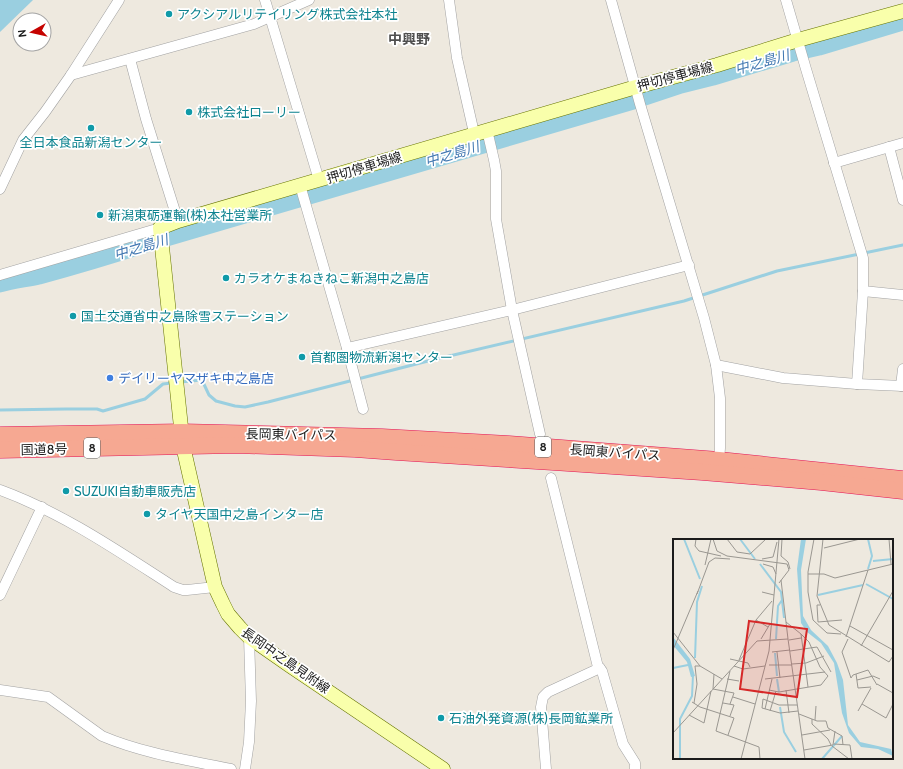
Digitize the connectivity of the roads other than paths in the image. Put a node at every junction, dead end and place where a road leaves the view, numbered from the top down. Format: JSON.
{"nodes":[{"id":1,"x":119,"y":0,"type":"edge"},
{"id":2,"x":265,"y":0,"type":"edge"},
{"id":3,"x":309,"y":0,"type":"edge"},
{"id":4,"x":448,"y":0,"type":"edge"},
{"id":5,"x":611,"y":0,"type":"edge"},
{"id":6,"x":786,"y":0,"type":"edge"},
{"id":7,"x":903,"y":11,"type":"edge"},
{"id":8,"x":270,"y":17,"type":"junction"},
{"id":9,"x":798,"y":40,"type":"junction"},
{"id":10,"x":130,"y":59,"type":"junction"},
{"id":11,"x":71,"y":75,"type":"junction"},
{"id":12,"x":638,"y":95,"type":"junction"},
{"id":13,"x":481,"y":132,"type":"junction"},
{"id":14,"x":903,"y":143,"type":"edge"},
{"id":15,"x":889,"y":147,"type":"junction"},
{"id":16,"x":834,"y":163,"type":"junction"},
{"id":17,"x":319,"y":180,"type":"junction"},
{"id":18,"x":300,"y":186,"type":"junction"},
{"id":19,"x":0,"y":189,"type":"edge"},
{"id":20,"x":903,"y":200,"type":"edge"},
{"id":21,"x":178,"y":221,"type":"junction"},
{"id":22,"x":160,"y":228,"type":"junction"},
{"id":23,"x":689,"y":265,"type":"junction"},
{"id":24,"x":0,"y":275,"type":"edge"},
{"id":25,"x":863,"y":291,"type":"junction"},
{"id":26,"x":903,"y":295,"type":"edge"},
{"id":27,"x":512,"y":310,"type":"junction"},
{"id":28,"x":347,"y":348,"type":"junction"},
{"id":29,"x":716,"y":365,"type":"junction"},
{"id":30,"x":903,"y":369,"type":"edge"},
{"id":31,"x":857,"y":384,"type":"junction"},
{"id":32,"x":902,"y":386,"type":"edge"},
{"id":33,"x":363,"y":409,"type":"dead end"},
{"id":34,"x":540,"y":434,"type":"dead end"},
{"id":35,"x":0,"y":435,"type":"edge"},
{"id":36,"x":183,"y":439,"type":"junction"},
{"id":37,"x":0,"y":450,"type":"edge"},
{"id":38,"x":719,"y":460,"type":"junction"},
{"id":39,"x":551,"y":478,"type":"dead end"},
{"id":40,"x":903,"y":479,"type":"edge"},
{"id":41,"x":0,"y":490,"type":"edge"},
{"id":42,"x":903,"y":491,"type":"edge"},
{"id":43,"x":42,"y":507,"type":"junction"},
{"id":44,"x":215,"y":587,"type":"junction"},
{"id":45,"x":0,"y":594,"type":"edge"},
{"id":46,"x":249,"y":636,"type":"junction"},
{"id":47,"x":600,"y":668,"type":"junction"},
{"id":48,"x":0,"y":690,"type":"edge"},
{"id":49,"x":231,"y":769,"type":"edge"},
{"id":50,"x":245,"y":769,"type":"edge"},
{"id":51,"x":443,"y":769,"type":"edge"},
{"id":52,"x":546,"y":769,"type":"edge"},
{"id":53,"x":635,"y":769,"type":"edge"}],
"edges":[{"from":1,"to":11,"type":"street"},
{"from":2,"to":8,"type":"street"},
{"from":3,"to":8,"type":"street"},
{"from":4,"to":13,"type":"street"},
{"from":5,"to":12,"type":"street"},
{"from":6,"to":9,"type":"street"},
{"from":7,"to":9,"type":"main road","name":"押切停車場線"},
{"from":8,"to":10,"type":"street"},
{"from":8,"to":17,"type":"street"},
{"from":9,"to":12,"type":"main road","name":"押切停車場線"},
{"from":9,"to":16,"type":"street"},
{"from":10,"to":11,"type":"street"},
{"from":10,"to":21,"type":"street"},
{"from":11,"to":19,"type":"street"},
{"from":12,"to":13,"type":"main road","name":"押切停車場線"},
{"from":12,"to":23,"type":"street"},
{"from":13,"to":17,"type":"main road","name":"押切停車場線"},
{"from":13,"to":27,"type":"street"},
{"from":14,"to":15,"type":"street"},
{"from":15,"to":16,"type":"street"},
{"from":15,"to":20,"type":"street"},
{"from":16,"to":25,"type":"street"},
{"from":17,"to":18,"type":"main road","name":"押切停車場線"},
{"from":18,"to":21,"type":"main road","name":"押切停車場線"},
{"from":18,"to":28,"type":"street"},
{"from":21,"to":22,"type":"main road","name":"押切停車場線"},
{"from":22,"to":24,"type":"street"},
{"from":22,"to":36,"type":"main road"},
{"from":23,"to":27,"type":"street"},
{"from":23,"to":29,"type":"street"},
{"from":25,"to":26,"type":"street"},
{"from":25,"to":31,"type":"street"},
{"from":27,"to":28,"type":"street"},
{"from":27,"to":34,"type":"street"},
{"from":28,"to":33,"type":"street"},
{"from":29,"to":31,"type":"street"},
{"from":29,"to":38,"type":"street"},
{"from":30,"to":32,"type":"street"},
{"from":31,"to":32,"type":"street"},
{"from":35,"to":36,"type":"highway","name":"国道8号","number":"8"},
{"from":36,"to":37,"type":"highway","name":"国道8号","number":"8"},
{"from":36,"to":38,"type":"highway","name":"長岡東バイパス","number":"8"},
{"from":36,"to":42,"type":"highway","name":"長岡東バイパス","number":"8"},
{"from":36,"to":44,"type":"main road","name":"長岡中之島見附線"},
{"from":38,"to":40,"type":"highway","name":"長岡東バイパス","number":"8"},
{"from":39,"to":47,"type":"street"},
{"from":41,"to":43,"type":"street"},
{"from":43,"to":44,"type":"street"},
{"from":43,"to":45,"type":"street"},
{"from":44,"to":46,"type":"main road","name":"長岡中之島見附線"},
{"from":46,"to":50,"type":"street"},
{"from":46,"to":51,"type":"main road","name":"長岡中之島見附線"},
{"from":47,"to":52,"type":"street"},
{"from":47,"to":53,"type":"street"},
{"from":48,"to":49,"type":"street"}]}
